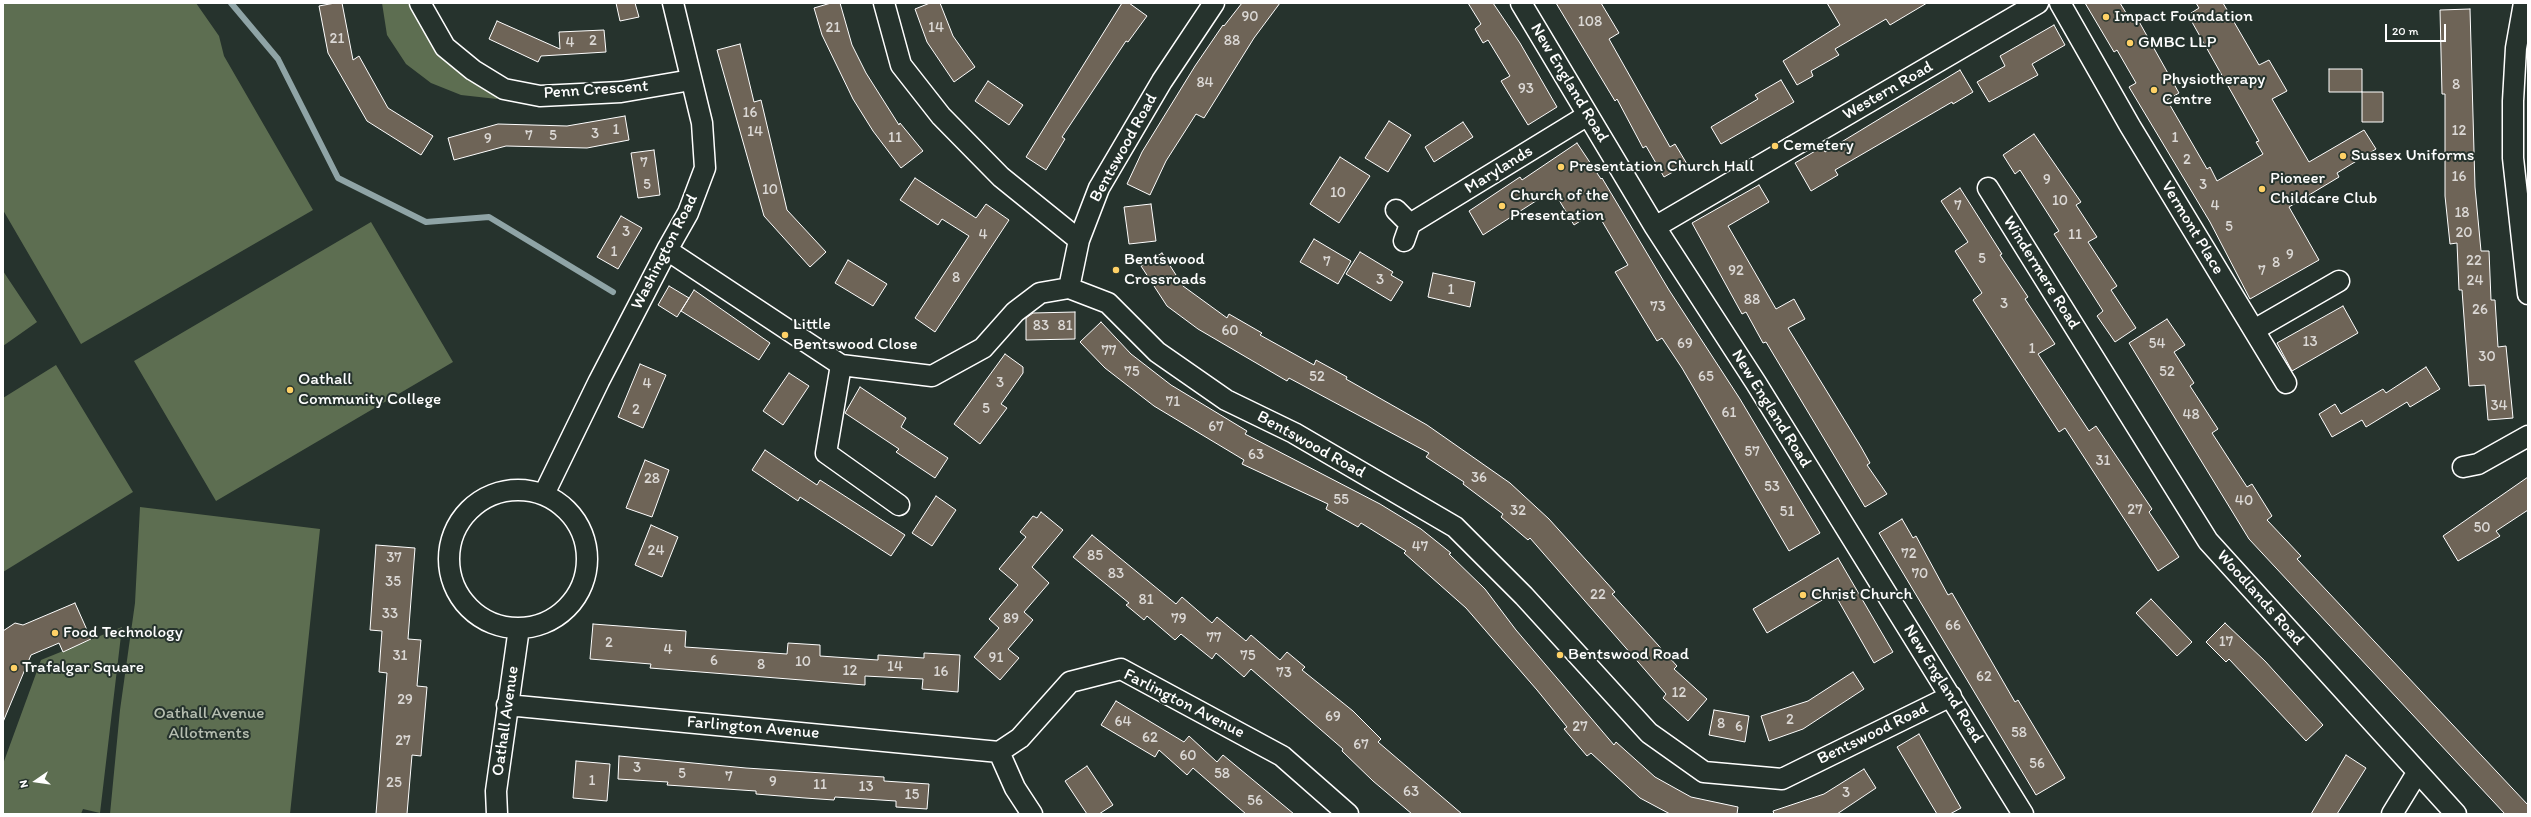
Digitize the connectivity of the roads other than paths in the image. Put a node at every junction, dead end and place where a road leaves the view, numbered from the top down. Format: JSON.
{"nodes":[{"id":1,"x":420,"y":3,"type":"edge"},
{"id":2,"x":673,"y":3,"type":"edge"},
{"id":3,"x":884,"y":3,"type":"edge"},
{"id":4,"x":1214,"y":3,"type":"edge"},
{"id":5,"x":1521,"y":3,"type":"edge"},
{"id":6,"x":2038,"y":3,"type":"edge"},
{"id":7,"x":2060,"y":3,"type":"edge"},
{"id":8,"x":2524,"y":3,"type":"edge"},
{"id":9,"x":691,"y":80,"type":"junction"},
{"id":10,"x":1588,"y":115,"type":"junction"},
{"id":11,"x":1988,"y":188,"type":"dead end"},
{"id":12,"x":1396,"y":210,"type":"dead end"},
{"id":13,"x":1655,"y":227,"type":"junction"},
{"id":14,"x":1079,"y":240,"type":"junction"},
{"id":15,"x":667,"y":250,"type":"junction"},
{"id":16,"x":2339,"y":281,"type":"dead end"},
{"id":17,"x":1069,"y":288,"type":"junction"},
{"id":18,"x":2528,"y":294,"type":"edge"},
{"id":19,"x":2254,"y":330,"type":"junction"},
{"id":20,"x":2094,"y":359,"type":"joint"},
{"id":21,"x":841,"y":365,"type":"junction"},
{"id":22,"x":2286,"y":383,"type":"dead end"},
{"id":23,"x":2528,"y":436,"type":"edge"},
{"id":24,"x":2463,"y":467,"type":"dead end"},
{"id":25,"x":544,"y":494,"type":"junction"},
{"id":26,"x":899,"y":505,"type":"dead end"},
{"id":27,"x":519,"y":628,"type":"junction"},
{"id":28,"x":1951,"y":696,"type":"junction"},
{"id":29,"x":507,"y":705,"type":"junction"},
{"id":30,"x":999,"y":752,"type":"junction"},
{"id":31,"x":2418,"y":773,"type":"junction"},
{"id":32,"x":496,"y":814,"type":"edge"},
{"id":33,"x":1032,"y":814,"type":"edge"},
{"id":34,"x":1348,"y":814,"type":"edge"},
{"id":35,"x":2023,"y":814,"type":"edge"},
{"id":36,"x":2392,"y":814,"type":"edge"},
{"id":37,"x":2456,"y":814,"type":"edge"}],
"edges":[{"from":1,"to":9,"type":"street","name":"Penn Crescent"},
{"from":2,"to":9,"type":"street","name":"Washington Road"},
{"from":3,"to":14,"type":"street"},
{"from":4,"to":14,"type":"street","name":"Bentswood Road"},
{"from":5,"to":10,"type":"street","name":"New England Road"},
{"from":6,"to":13,"type":"street","name":"Western Road"},
{"from":7,"to":19,"type":"street","name":"Vermont Place"},
{"from":8,"to":18,"type":"street"},
{"from":9,"to":15,"type":"street","name":"Washington Road"},
{"from":10,"to":12,"type":"street","name":"Marylands"},
{"from":10,"to":13,"type":"street","name":"New England Road"},
{"from":11,"to":20,"type":"street","name":"Windermere Road"},
{"from":13,"to":28,"type":"street","name":"New England Road"},
{"from":14,"to":17,"type":"street","name":"Bentswood Road"},
{"from":15,"to":21,"type":"street"},
{"from":15,"to":25,"type":"street","name":"Washington Road"},
{"from":16,"to":19,"type":"street"},
{"from":17,"to":21,"type":"street"},
{"from":17,"to":28,"type":"street","name":"Bentswood Road"},
{"from":19,"to":22,"type":"street","name":"Vermont Place"},
{"from":20,"to":31,"type":"street","name":"Woodlands Road"},
{"from":21,"to":26,"type":"street"},
{"from":23,"to":24,"type":"street"},
{"from":25,"to":27,"type":"street"},
{"from":25,"to":27,"type":"street"},
{"from":27,"to":29,"type":"street","name":"Oathall Avenue"},
{"from":28,"to":35,"type":"street","name":"New England Road"},
{"from":29,"to":30,"type":"street","name":"Farlington Avenue"},
{"from":29,"to":32,"type":"street","name":"Oathall Avenue"},
{"from":30,"to":33,"type":"street"},
{"from":30,"to":34,"type":"street","name":"Farlington Avenue"},
{"from":31,"to":36,"type":"street"},
{"from":31,"to":37,"type":"street","name":"Woodlands Road"}]}
